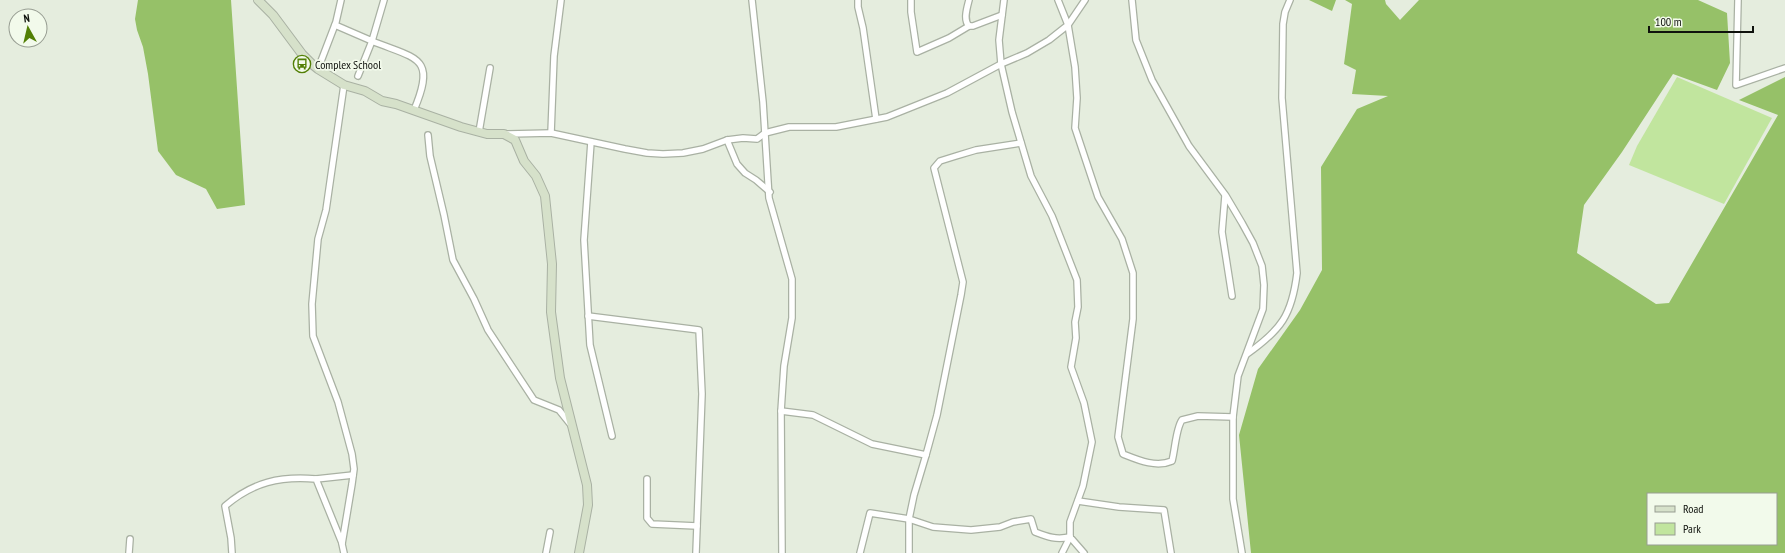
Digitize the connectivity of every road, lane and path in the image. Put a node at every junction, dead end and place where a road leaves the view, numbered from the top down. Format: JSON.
{"nodes":[{"id":1,"x":258,"y":0,"type":"edge"},
{"id":2,"x":341,"y":0,"type":"edge"},
{"id":3,"x":384,"y":0,"type":"edge"},
{"id":4,"x":561,"y":0,"type":"edge"},
{"id":5,"x":752,"y":0,"type":"edge"},
{"id":6,"x":858,"y":0,"type":"edge"},
{"id":7,"x":911,"y":0,"type":"edge"},
{"id":8,"x":969,"y":0,"type":"edge"},
{"id":9,"x":1004,"y":0,"type":"edge"},
{"id":10,"x":1058,"y":0,"type":"edge"},
{"id":11,"x":1085,"y":0,"type":"edge"},
{"id":12,"x":1132,"y":0,"type":"edge"},
{"id":13,"x":1290,"y":0,"type":"edge"},
{"id":14,"x":1738,"y":0,"type":"edge"},
{"id":15,"x":1002,"y":15,"type":"junction"},
{"id":16,"x":335,"y":25,"type":"junction"},
{"id":17,"x":1068,"y":25,"type":"junction"},
{"id":18,"x":969,"y":26,"type":"junction"},
{"id":19,"x":372,"y":41,"type":"junction"},
{"id":20,"x":1001,"y":64,"type":"junction"},
{"id":21,"x":490,"y":68,"type":"dead end"},
{"id":22,"x":1785,"y":68,"type":"edge"},
{"id":23,"x":318,"y":69,"type":"junction"},
{"id":24,"x":358,"y":76,"type":"dead end"},
{"id":25,"x":344,"y":85,"type":"junction"},
{"id":26,"x":414,"y":110,"type":"junction"},
{"id":27,"x":876,"y":119,"type":"junction"},
{"id":28,"x":479,"y":132,"type":"junction"},
{"id":29,"x":551,"y":133,"type":"junction"},
{"id":30,"x":765,"y":133,"type":"junction"},
{"id":31,"x":504,"y":134,"type":"junction"},
{"id":32,"x":428,"y":135,"type":"dead end"},
{"id":33,"x":727,"y":140,"type":"junction"},
{"id":34,"x":591,"y":142,"type":"junction"},
{"id":35,"x":1021,"y":143,"type":"junction"},
{"id":36,"x":770,"y":192,"type":"junction"},
{"id":37,"x":1226,"y":196,"type":"junction"},
{"id":38,"x":1232,"y":296,"type":"dead end"},
{"id":39,"x":588,"y":316,"type":"junction"},
{"id":40,"x":1246,"y":355,"type":"junction"},
{"id":41,"x":781,"y":412,"type":"junction"},
{"id":42,"x":1233,"y":417,"type":"junction"},
{"id":43,"x":573,"y":428,"type":"junction"},
{"id":44,"x":612,"y":436,"type":"dead end"},
{"id":45,"x":926,"y":455,"type":"junction"},
{"id":46,"x":353,"y":474,"type":"junction"},
{"id":47,"x":316,"y":479,"type":"junction"},
{"id":48,"x":648,"y":479,"type":"dead end"},
{"id":49,"x":1078,"y":500,"type":"junction"},
{"id":50,"x":909,"y":519,"type":"junction"},
{"id":51,"x":697,"y":526,"type":"junction"},
{"id":52,"x":550,"y":532,"type":"dead end"},
{"id":53,"x":1070,"y":537,"type":"junction"},
{"id":54,"x":130,"y":540,"type":"dead end"},
{"id":55,"x":342,"y":544,"type":"junction"},
{"id":56,"x":129,"y":553,"type":"edge"},
{"id":57,"x":232,"y":553,"type":"edge"},
{"id":58,"x":344,"y":553,"type":"edge"},
{"id":59,"x":546,"y":553,"type":"edge"},
{"id":60,"x":579,"y":553,"type":"edge"},
{"id":61,"x":696,"y":553,"type":"edge"},
{"id":62,"x":782,"y":553,"type":"edge"},
{"id":63,"x":860,"y":553,"type":"edge"},
{"id":64,"x":909,"y":553,"type":"edge"},
{"id":65,"x":1062,"y":553,"type":"edge"},
{"id":66,"x":1084,"y":553,"type":"edge"},
{"id":67,"x":1171,"y":553,"type":"edge"},
{"id":68,"x":1242,"y":553,"type":"edge"}],
"edges":[{"from":1,"to":23,"type":"main road"},
{"from":2,"to":16,"type":"street"},
{"from":3,"to":19,"type":"street"},
{"from":4,"to":29,"type":"street"},
{"from":5,"to":30,"type":"street"},
{"from":6,"to":27,"type":"street"},
{"from":7,"to":18,"type":"street"},
{"from":8,"to":18,"type":"street"},
{"from":9,"to":15,"type":"street"},
{"from":10,"to":17,"type":"street"},
{"from":11,"to":17,"type":"street"},
{"from":12,"to":37,"type":"street"},
{"from":13,"to":40,"type":"street"},
{"from":14,"to":22,"type":"street"},
{"from":15,"to":18,"type":"street"},
{"from":15,"to":20,"type":"street"},
{"from":16,"to":19,"type":"street"},
{"from":16,"to":23,"type":"street"},
{"from":17,"to":20,"type":"street"},
{"from":17,"to":42,"type":"street"},
{"from":19,"to":24,"type":"street"},
{"from":19,"to":26,"type":"street"},
{"from":20,"to":27,"type":"street"},
{"from":20,"to":35,"type":"street"},
{"from":21,"to":28,"type":"street"},
{"from":23,"to":25,"type":"main road"},
{"from":25,"to":26,"type":"main road"},
{"from":25,"to":46,"type":"street"},
{"from":26,"to":28,"type":"main road"},
{"from":27,"to":30,"type":"street"},
{"from":28,"to":31,"type":"main road"},
{"from":29,"to":31,"type":"street"},
{"from":29,"to":34,"type":"street"},
{"from":30,"to":33,"type":"street"},
{"from":30,"to":36,"type":"street"},
{"from":31,"to":43,"type":"main road"},
{"from":32,"to":43,"type":"street"},
{"from":33,"to":34,"type":"street"},
{"from":33,"to":36,"type":"street"},
{"from":34,"to":39,"type":"street"},
{"from":35,"to":45,"type":"street"},
{"from":35,"to":49,"type":"street"},
{"from":36,"to":41,"type":"street"},
{"from":37,"to":38,"type":"street"},
{"from":37,"to":40,"type":"street"},
{"from":39,"to":44,"type":"street"},
{"from":39,"to":51,"type":"street"},
{"from":40,"to":42,"type":"street"},
{"from":41,"to":45,"type":"street"},
{"from":41,"to":62,"type":"street"},
{"from":42,"to":68,"type":"street"},
{"from":43,"to":60,"type":"main road"},
{"from":45,"to":50,"type":"street"},
{"from":46,"to":47,"type":"street"},
{"from":46,"to":55,"type":"street"},
{"from":47,"to":55,"type":"street"},
{"from":47,"to":57,"type":"street"},
{"from":48,"to":51,"type":"street"},
{"from":49,"to":53,"type":"street"},
{"from":49,"to":67,"type":"street"},
{"from":50,"to":53,"type":"street"},
{"from":50,"to":63,"type":"street"},
{"from":50,"to":64,"type":"street"},
{"from":51,"to":61,"type":"street"},
{"from":52,"to":59,"type":"street"},
{"from":53,"to":65,"type":"street"},
{"from":53,"to":66,"type":"street"},
{"from":54,"to":56,"type":"street"},
{"from":55,"to":58,"type":"street"}]}
